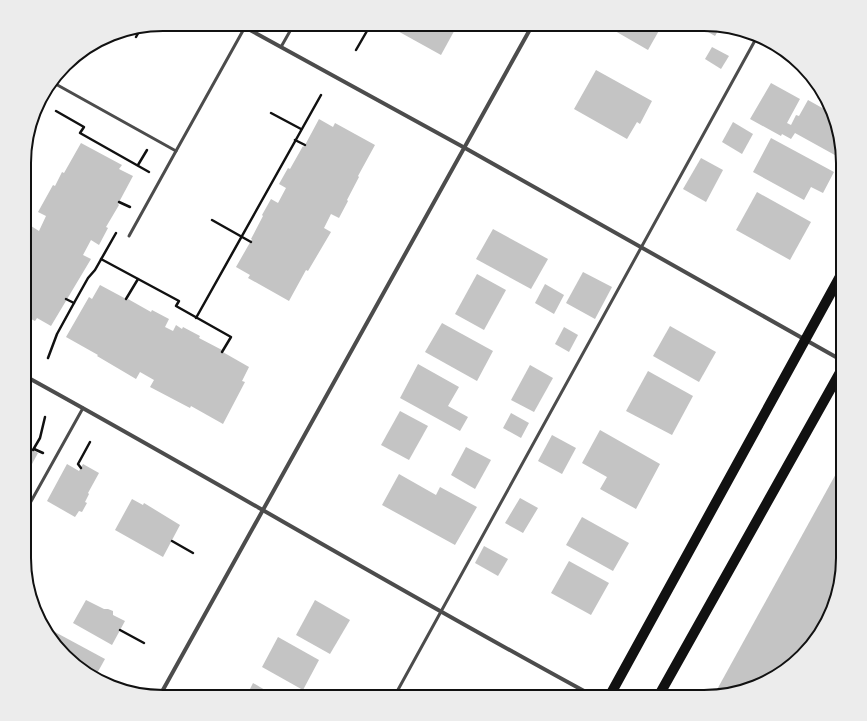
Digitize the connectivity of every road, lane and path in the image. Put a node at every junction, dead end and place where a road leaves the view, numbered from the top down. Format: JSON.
{"nodes":[{"id":1,"x":243,"y":31,"type":"edge"},
{"id":2,"x":252,"y":31,"type":"edge"},
{"id":3,"x":290,"y":31,"type":"edge"},
{"id":4,"x":366,"y":31,"type":"edge"},
{"id":5,"x":529,"y":31,"type":"edge"},
{"id":6,"x":138,"y":34,"type":"edge"},
{"id":7,"x":136,"y":38,"type":"dead end"},
{"id":8,"x":755,"y":41,"type":"edge"},
{"id":9,"x":281,"y":47,"type":"junction"},
{"id":10,"x":356,"y":50,"type":"dead end"},
{"id":11,"x":57,"y":85,"type":"edge"},
{"id":12,"x":321,"y":95,"type":"dead end"},
{"id":13,"x":56,"y":112,"type":"dead end"},
{"id":14,"x":271,"y":113,"type":"dead end"},
{"id":15,"x":301,"y":129,"type":"junction"},
{"id":16,"x":153,"y":139,"type":"junction"},
{"id":17,"x":295,"y":140,"type":"junction"},
{"id":18,"x":305,"y":145,"type":"dead end"},
{"id":19,"x":464,"y":148,"type":"junction"},
{"id":20,"x":176,"y":151,"type":"junction"},
{"id":21,"x":138,"y":165,"type":"junction"},
{"id":22,"x":146,"y":177,"type":"dead end"},
{"id":23,"x":133,"y":201,"type":"dead end"},
{"id":24,"x":119,"y":202,"type":"dead end"},
{"id":25,"x":212,"y":220,"type":"dead end"},
{"id":26,"x":119,"y":227,"type":"dead end"},
{"id":27,"x":129,"y":236,"type":"dead end"},
{"id":28,"x":241,"y":237,"type":"junction"},
{"id":29,"x":251,"y":242,"type":"dead end"},
{"id":30,"x":641,"y":247,"type":"junction"},
{"id":31,"x":101,"y":259,"type":"junction"},
{"id":32,"x":138,"y":279,"type":"junction"},
{"id":33,"x":836,"y":284,"type":"edge"},
{"id":34,"x":66,"y":299,"type":"dead end"},
{"id":35,"x":126,"y":299,"type":"dead end"},
{"id":36,"x":74,"y":303,"type":"junction"},
{"id":37,"x":196,"y":318,"type":"junction"},
{"id":38,"x":805,"y":339,"type":"junction"},
{"id":39,"x":222,"y":352,"type":"dead end"},
{"id":40,"x":48,"y":358,"type":"dead end"},
{"id":41,"x":836,"y":358,"type":"edge"},
{"id":42,"x":31,"y":379,"type":"edge"},
{"id":43,"x":836,"y":379,"type":"edge"},
{"id":44,"x":83,"y":408,"type":"junction"},
{"id":45,"x":45,"y":417,"type":"dead end"},
{"id":46,"x":90,"y":442,"type":"dead end"},
{"id":47,"x":33,"y":450,"type":"dead end"},
{"id":48,"x":81,"y":468,"type":"dead end"},
{"id":49,"x":31,"y":501,"type":"edge"},
{"id":50,"x":262,"y":509,"type":"junction"},
{"id":51,"x":172,"y":541,"type":"dead end"},
{"id":52,"x":193,"y":553,"type":"dead end"},
{"id":53,"x":441,"y":612,"type":"junction"},
{"id":54,"x":120,"y":630,"type":"dead end"},
{"id":55,"x":144,"y":643,"type":"dead end"},
{"id":56,"x":163,"y":690,"type":"edge"},
{"id":57,"x":398,"y":690,"type":"edge"},
{"id":58,"x":582,"y":690,"type":"edge"},
{"id":59,"x":613,"y":690,"type":"edge"},
{"id":60,"x":662,"y":690,"type":"edge"}],
"edges":[{"from":1,"to":20,"type":"lane"},
{"from":2,"to":9,"type":"street"},
{"from":3,"to":9,"type":"lane"},
{"from":4,"to":10,"type":"path"},
{"from":5,"to":19,"type":"street"},
{"from":6,"to":7,"type":"path"},
{"from":8,"to":30,"type":"lane"},
{"from":9,"to":19,"type":"street"},
{"from":11,"to":16,"type":"lane"},
{"from":12,"to":15,"type":"path"},
{"from":13,"to":21,"type":"path"},
{"from":14,"to":15,"type":"path"},
{"from":15,"to":17,"type":"path"},
{"from":16,"to":20,"type":"lane"},
{"from":16,"to":21,"type":"path"},
{"from":17,"to":18,"type":"path"},
{"from":17,"to":28,"type":"path"},
{"from":19,"to":30,"type":"street"},
{"from":19,"to":50,"type":"street"},
{"from":20,"to":27,"type":"lane"},
{"from":21,"to":22,"type":"path"},
{"from":23,"to":24,"type":"path"},
{"from":25,"to":28,"type":"path"},
{"from":26,"to":31,"type":"path"},
{"from":28,"to":29,"type":"path"},
{"from":28,"to":37,"type":"path"},
{"from":30,"to":38,"type":"street"},
{"from":30,"to":53,"type":"lane"},
{"from":31,"to":32,"type":"path"},
{"from":31,"to":36,"type":"path"},
{"from":32,"to":35,"type":"path"},
{"from":32,"to":37,"type":"path"},
{"from":33,"to":38,"type":"main road"},
{"from":34,"to":36,"type":"path"},
{"from":36,"to":40,"type":"path"},
{"from":37,"to":39,"type":"path"},
{"from":38,"to":41,"type":"street"},
{"from":38,"to":59,"type":"main road"},
{"from":42,"to":44,"type":"street"},
{"from":43,"to":60,"type":"main road"},
{"from":44,"to":49,"type":"lane"},
{"from":44,"to":50,"type":"street"},
{"from":45,"to":47,"type":"path"},
{"from":46,"to":48,"type":"path"},
{"from":50,"to":53,"type":"street"},
{"from":50,"to":56,"type":"street"},
{"from":51,"to":52,"type":"path"},
{"from":53,"to":57,"type":"lane"},
{"from":53,"to":58,"type":"street"},
{"from":54,"to":55,"type":"path"}]}
